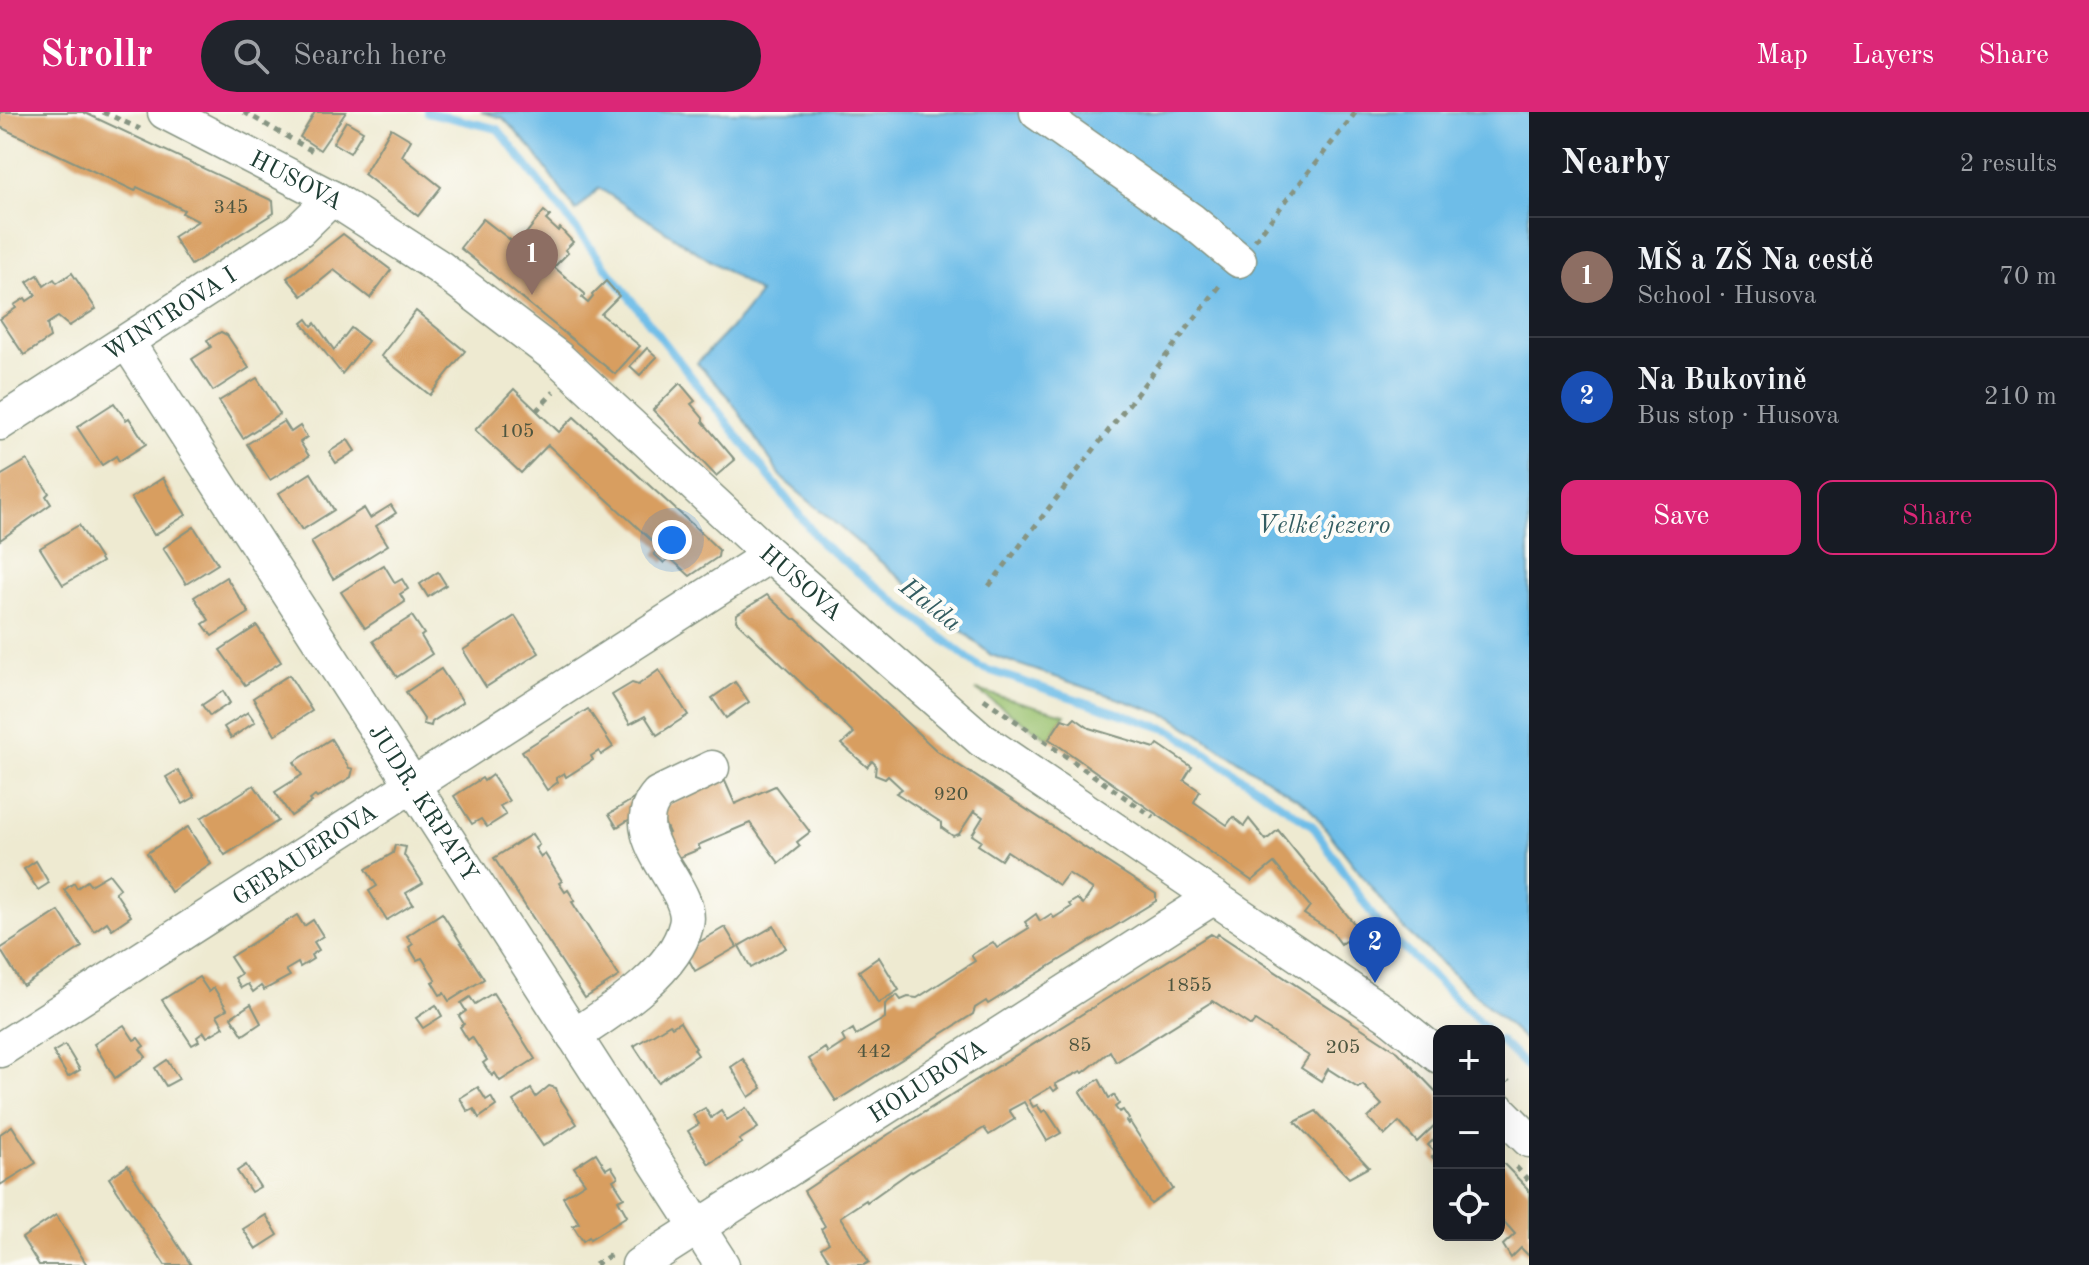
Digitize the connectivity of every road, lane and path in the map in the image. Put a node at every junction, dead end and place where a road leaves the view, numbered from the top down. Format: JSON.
{"nodes":[{"id":1,"x":165,"y":112,"type":"edge"},
{"id":2,"x":1037,"y":112,"type":"edge"},
{"id":3,"x":1356,"y":112,"type":"edge"},
{"id":4,"x":203,"y":120,"type":"edge"},
{"id":5,"x":332,"y":198,"type":"junction"},
{"id":6,"x":1230,"y":253,"type":"junction"},
{"id":7,"x":127,"y":342,"type":"junction"},
{"id":8,"x":554,"y":392,"type":"dead end"},
{"id":9,"x":536,"y":411,"type":"dead end"},
{"id":10,"x":0,"y":423,"type":"edge"},
{"id":11,"x":770,"y":555,"type":"junction"},
{"id":12,"x":989,"y":586,"type":"dead end"},
{"id":13,"x":712,"y":768,"type":"dead end"},
{"id":14,"x":413,"y":785,"type":"junction"},
{"id":15,"x":1214,"y":897,"type":"junction"},
{"id":16,"x":574,"y":1036,"type":"junction"},
{"id":17,"x":0,"y":1050,"type":"edge"},
{"id":18,"x":1433,"y":1051,"type":"edge"},
{"id":19,"x":1505,"y":1116,"type":"edge"},
{"id":20,"x":1529,"y":1140,"type":"edge"},
{"id":21,"x":698,"y":1228,"type":"junction"},
{"id":22,"x":639,"y":1265,"type":"edge"},
{"id":23,"x":722,"y":1265,"type":"edge"}],
"edges":[{"from":1,"to":4,"type":"street","name":"HUSOVA"},
{"from":2,"to":6,"type":"street"},
{"from":3,"to":6,"type":"path"},
{"from":4,"to":5,"type":"street","name":"HUSOVA"},
{"from":5,"to":7,"type":"street","name":"WINTROVA I"},
{"from":5,"to":11,"type":"street","name":"HUSOVA"},
{"from":6,"to":12,"type":"path"},
{"from":7,"to":10,"type":"street","name":"WINTROVA I"},
{"from":7,"to":14,"type":"street","name":"JUDR. KRPATY"},
{"from":8,"to":9,"type":"path"},
{"from":11,"to":14,"type":"street","name":"GEBAUEROVA"},
{"from":11,"to":15,"type":"street","name":"HUSOVA"},
{"from":13,"to":16,"type":"street"},
{"from":14,"to":16,"type":"street","name":"JUDR. KRPATY"},
{"from":14,"to":17,"type":"street","name":"GEBAUEROVA"},
{"from":15,"to":18,"type":"street","name":"HUSOVA"},
{"from":15,"to":21,"type":"street","name":"HOLUBOVA"},
{"from":16,"to":21,"type":"street","name":"JUDR. KRPATY"},
{"from":19,"to":20,"type":"street"},
{"from":21,"to":22,"type":"street","name":"HOLUBOVA"},
{"from":21,"to":23,"type":"street","name":"JUDR. KRPATY"}]}
